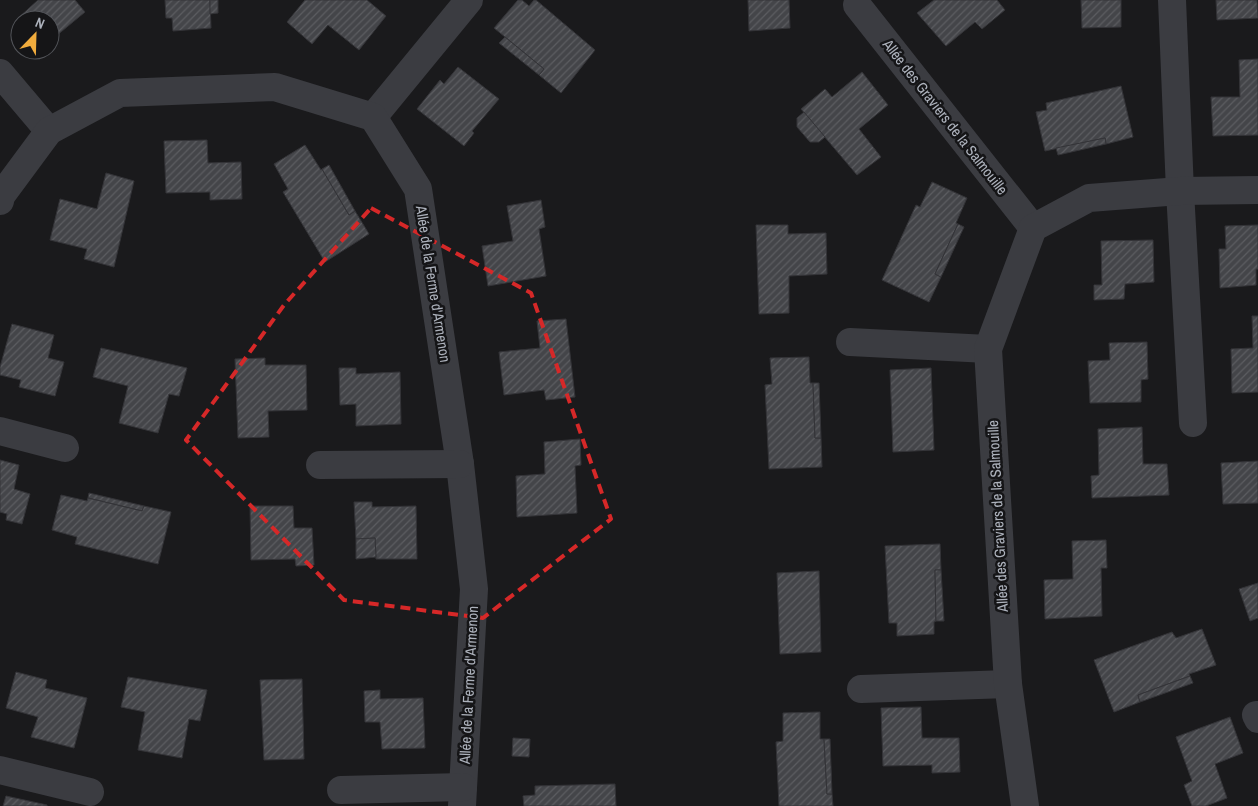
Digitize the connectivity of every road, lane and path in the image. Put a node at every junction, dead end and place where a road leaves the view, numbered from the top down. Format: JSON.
{"nodes":[{"id":1,"x":468,"y":0,"type":"edge"},
{"id":2,"x":1172,"y":0,"type":"edge"},
{"id":3,"x":857,"y":6,"type":"dead end"},
{"id":4,"x":0,"y":73,"type":"edge"},
{"id":5,"x":373,"y":117,"type":"junction"},
{"id":6,"x":50,"y":131,"type":"junction"},
{"id":7,"x":1258,"y":190,"type":"edge"},
{"id":8,"x":1180,"y":191,"type":"junction"},
{"id":9,"x":0,"y":201,"type":"edge"},
{"id":10,"x":1033,"y":228,"type":"junction"},
{"id":11,"x":850,"y":342,"type":"dead end"},
{"id":12,"x":988,"y":348,"type":"junction"},
{"id":13,"x":1193,"y":423,"type":"dead end"},
{"id":14,"x":0,"y":431,"type":"edge"},
{"id":15,"x":65,"y":448,"type":"dead end"},
{"id":16,"x":460,"y":464,"type":"junction"},
{"id":17,"x":320,"y":465,"type":"dead end"},
{"id":18,"x":1008,"y":684,"type":"junction"},
{"id":19,"x":861,"y":689,"type":"dead end"},
{"id":20,"x":0,"y":770,"type":"edge"},
{"id":21,"x":342,"y":790,"type":"dead end"},
{"id":22,"x":90,"y":792,"type":"dead end"},
{"id":23,"x":463,"y":797,"type":"edge"},
{"id":24,"x":1025,"y":806,"type":"edge"}],
"edges":[{"from":1,"to":5,"type":"street"},
{"from":2,"to":8,"type":"street"},
{"from":3,"to":10,"type":"street","name":"Allée des Graviers de la Salmouille"},
{"from":4,"to":6,"type":"street"},
{"from":5,"to":6,"type":"street"},
{"from":5,"to":16,"type":"street","name":"Allée de la Ferme d'Armenon"},
{"from":6,"to":9,"type":"street"},
{"from":7,"to":8,"type":"street"},
{"from":8,"to":10,"type":"street"},
{"from":8,"to":13,"type":"street"},
{"from":10,"to":12,"type":"street","name":"Allée des Graviers de la Salmouille"},
{"from":11,"to":12,"type":"street"},
{"from":12,"to":18,"type":"street","name":"Allée des Graviers de la Salmouille"},
{"from":14,"to":15,"type":"street"},
{"from":16,"to":17,"type":"street"},
{"from":16,"to":23,"type":"street","name":"Allée de la Ferme d'Armenon"},
{"from":18,"to":19,"type":"street"},
{"from":18,"to":24,"type":"street","name":"Allée des Graviers de la Salmouille"},
{"from":20,"to":22,"type":"street"},
{"from":21,"to":23,"type":"street","name":"Allée de la Ferme d'Armenon"}]}
